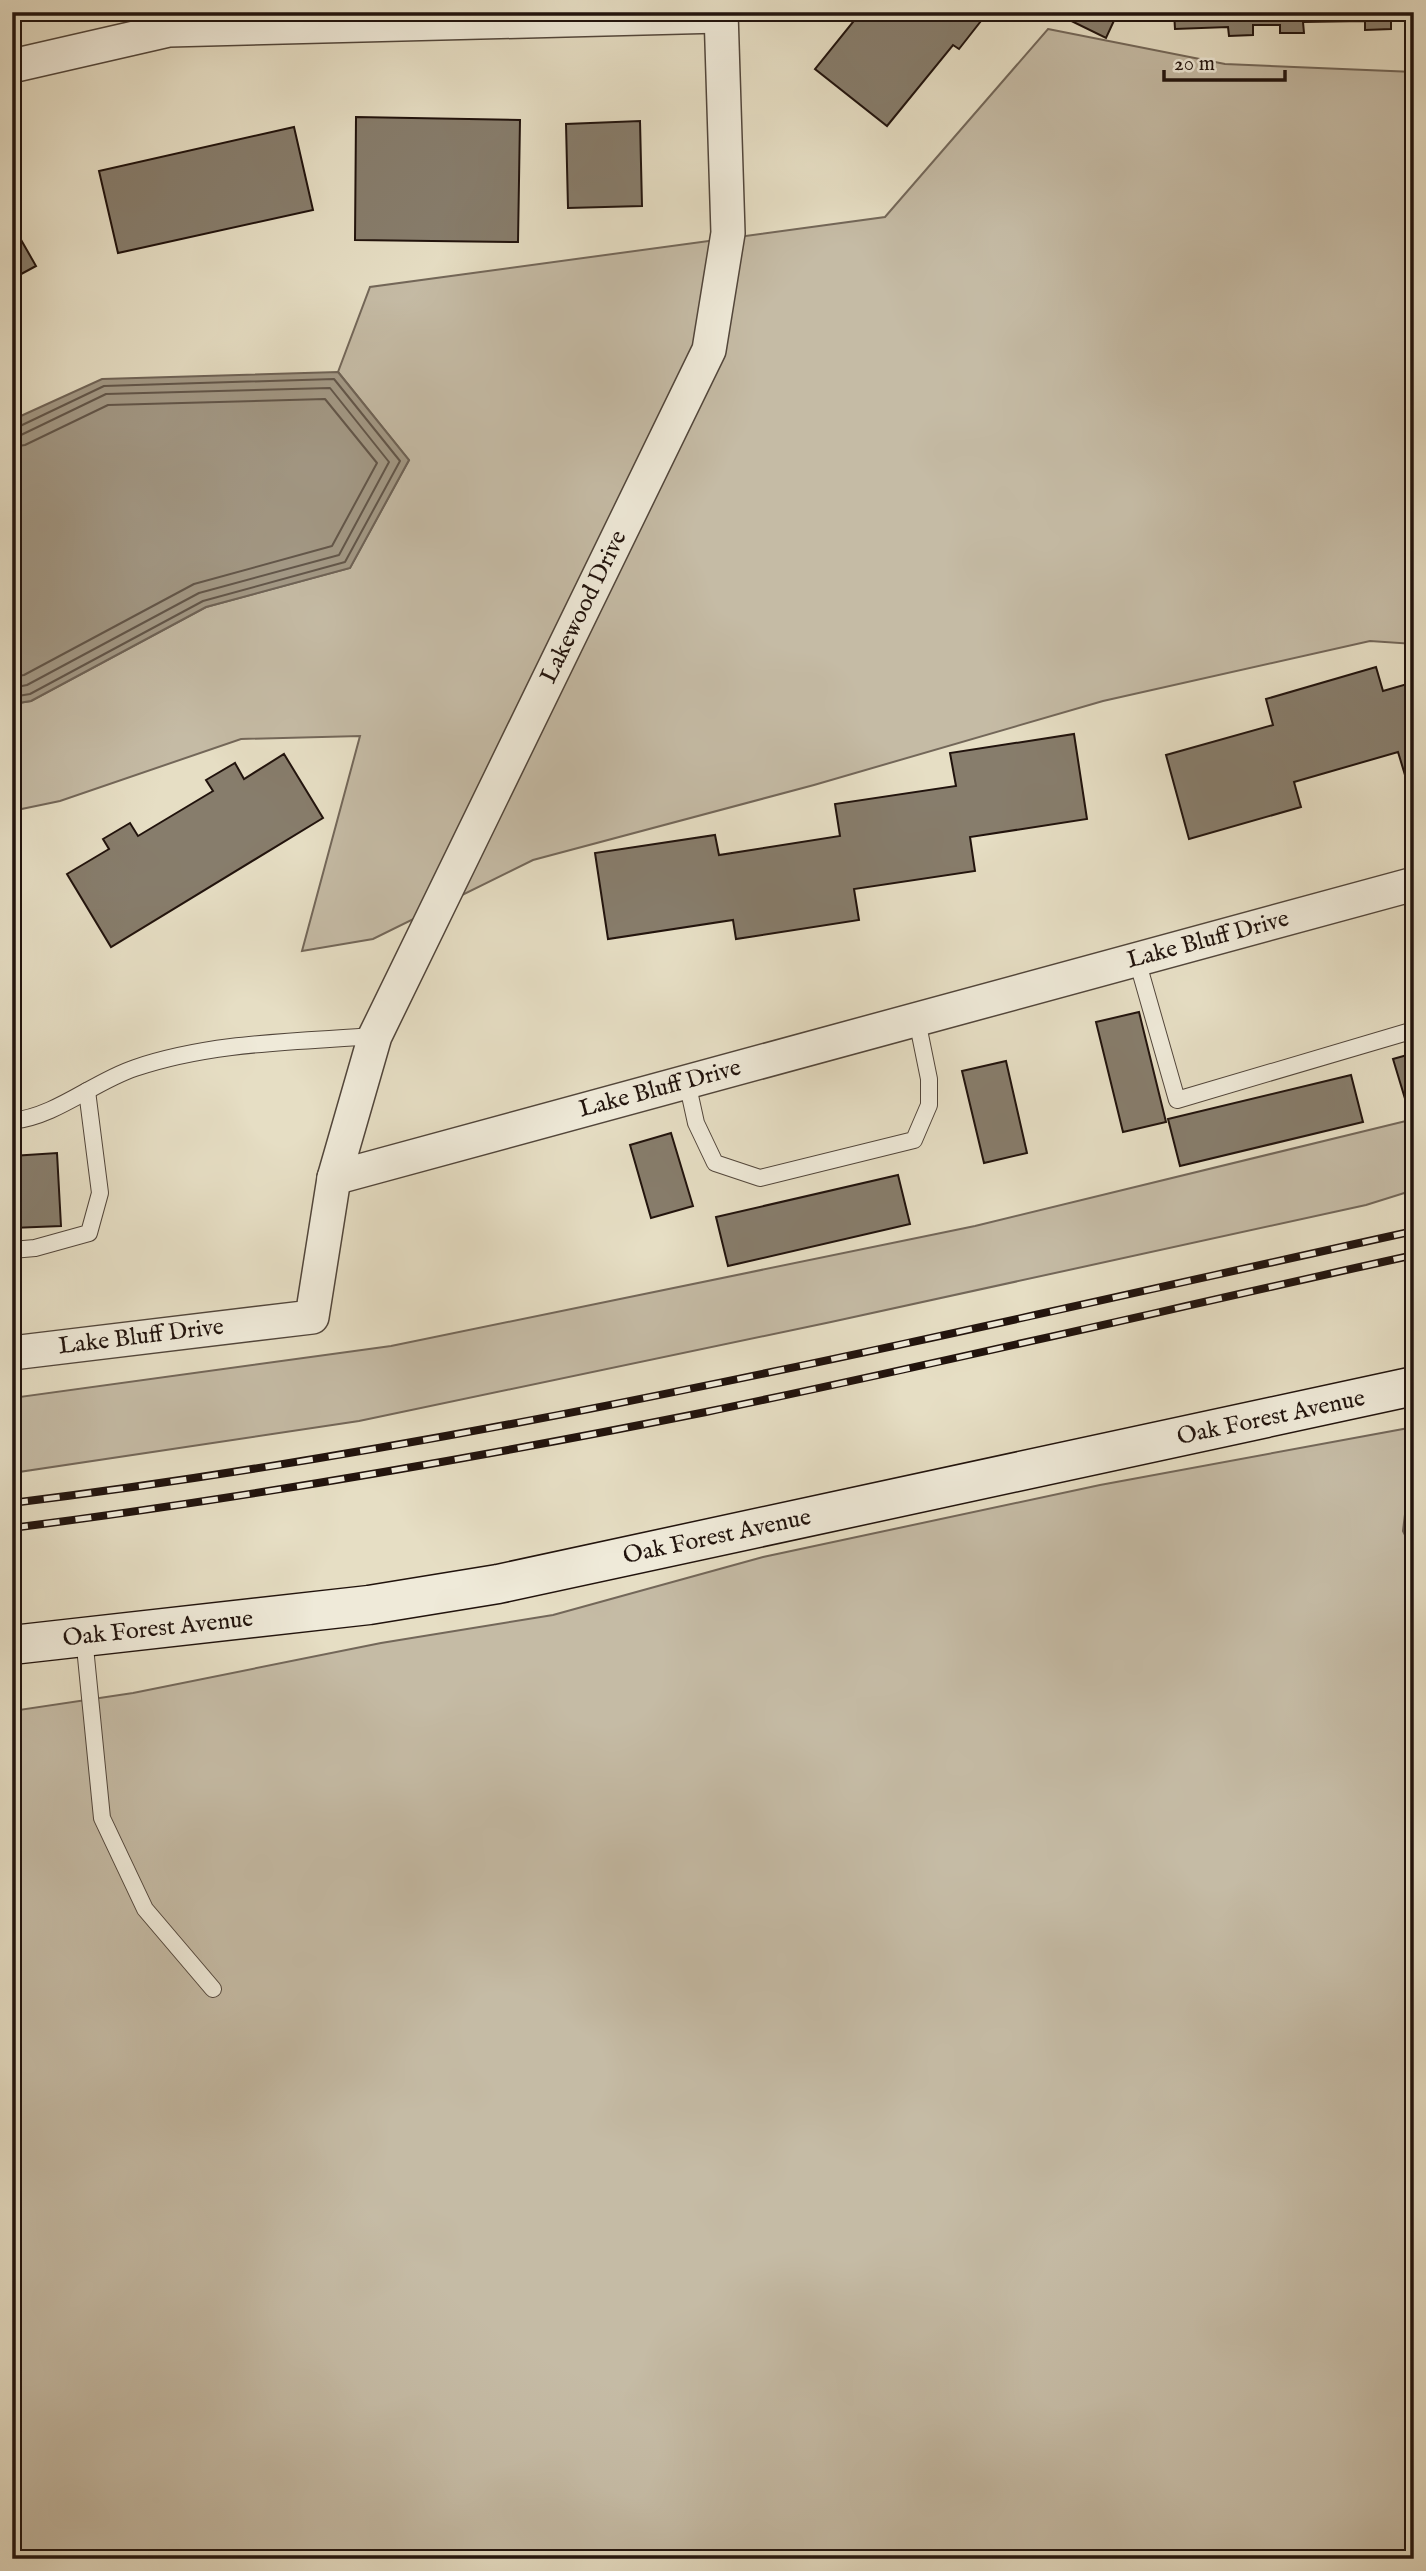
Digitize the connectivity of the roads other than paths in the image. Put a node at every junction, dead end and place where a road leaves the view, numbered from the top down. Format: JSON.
{"nodes":[{"id":1,"x":720,"y":14,"type":"edge"},
{"id":2,"x":170,"y":21,"type":"edge"},
{"id":3,"x":12,"y":66,"type":"edge"},
{"id":4,"x":1414,"y":884,"type":"edge"},
{"id":5,"x":1136,"y":960,"type":"junction"},
{"id":6,"x":917,"y":1020,"type":"junction"},
{"id":7,"x":1414,"y":1030,"type":"edge"},
{"id":8,"x":374,"y":1036,"type":"junction"},
{"id":9,"x":687,"y":1082,"type":"junction"},
{"id":10,"x":87,"y":1091,"type":"junction"},
{"id":11,"x":12,"y":1121,"type":"edge"},
{"id":12,"x":334,"y":1178,"type":"junction"},
{"id":13,"x":12,"y":1250,"type":"edge"},
{"id":14,"x":12,"y":1353,"type":"edge"},
{"id":15,"x":1414,"y":1386,"type":"edge"},
{"id":16,"x":84,"y":1637,"type":"junction"},
{"id":17,"x":12,"y":1645,"type":"edge"},
{"id":18,"x":213,"y":1989,"type":"dead end"}],
"edges":[{"from":1,"to":2,"type":"street"},
{"from":1,"to":8,"type":"street","name":"Lakewood Drive"},
{"from":2,"to":3,"type":"street"},
{"from":4,"to":5,"type":"street","name":"Lake Bluff Drive"},
{"from":5,"to":6,"type":"street","name":"Lake Bluff Drive"},
{"from":5,"to":7,"type":"lane"},
{"from":6,"to":9,"type":"street","name":"Lake Bluff Drive"},
{"from":6,"to":9,"type":"lane"},
{"from":8,"to":10,"type":"lane"},
{"from":8,"to":12,"type":"street","name":"Lakewood Drive"},
{"from":9,"to":12,"type":"street","name":"Lake Bluff Drive"},
{"from":10,"to":11,"type":"lane"},
{"from":10,"to":13,"type":"lane"},
{"from":12,"to":14,"type":"street","name":"Lake Bluff Drive"},
{"from":15,"to":16,"type":"street","name":"Oak Forest Avenue"},
{"from":16,"to":17,"type":"street","name":"Oak Forest Avenue"},
{"from":16,"to":18,"type":"lane"}]}
